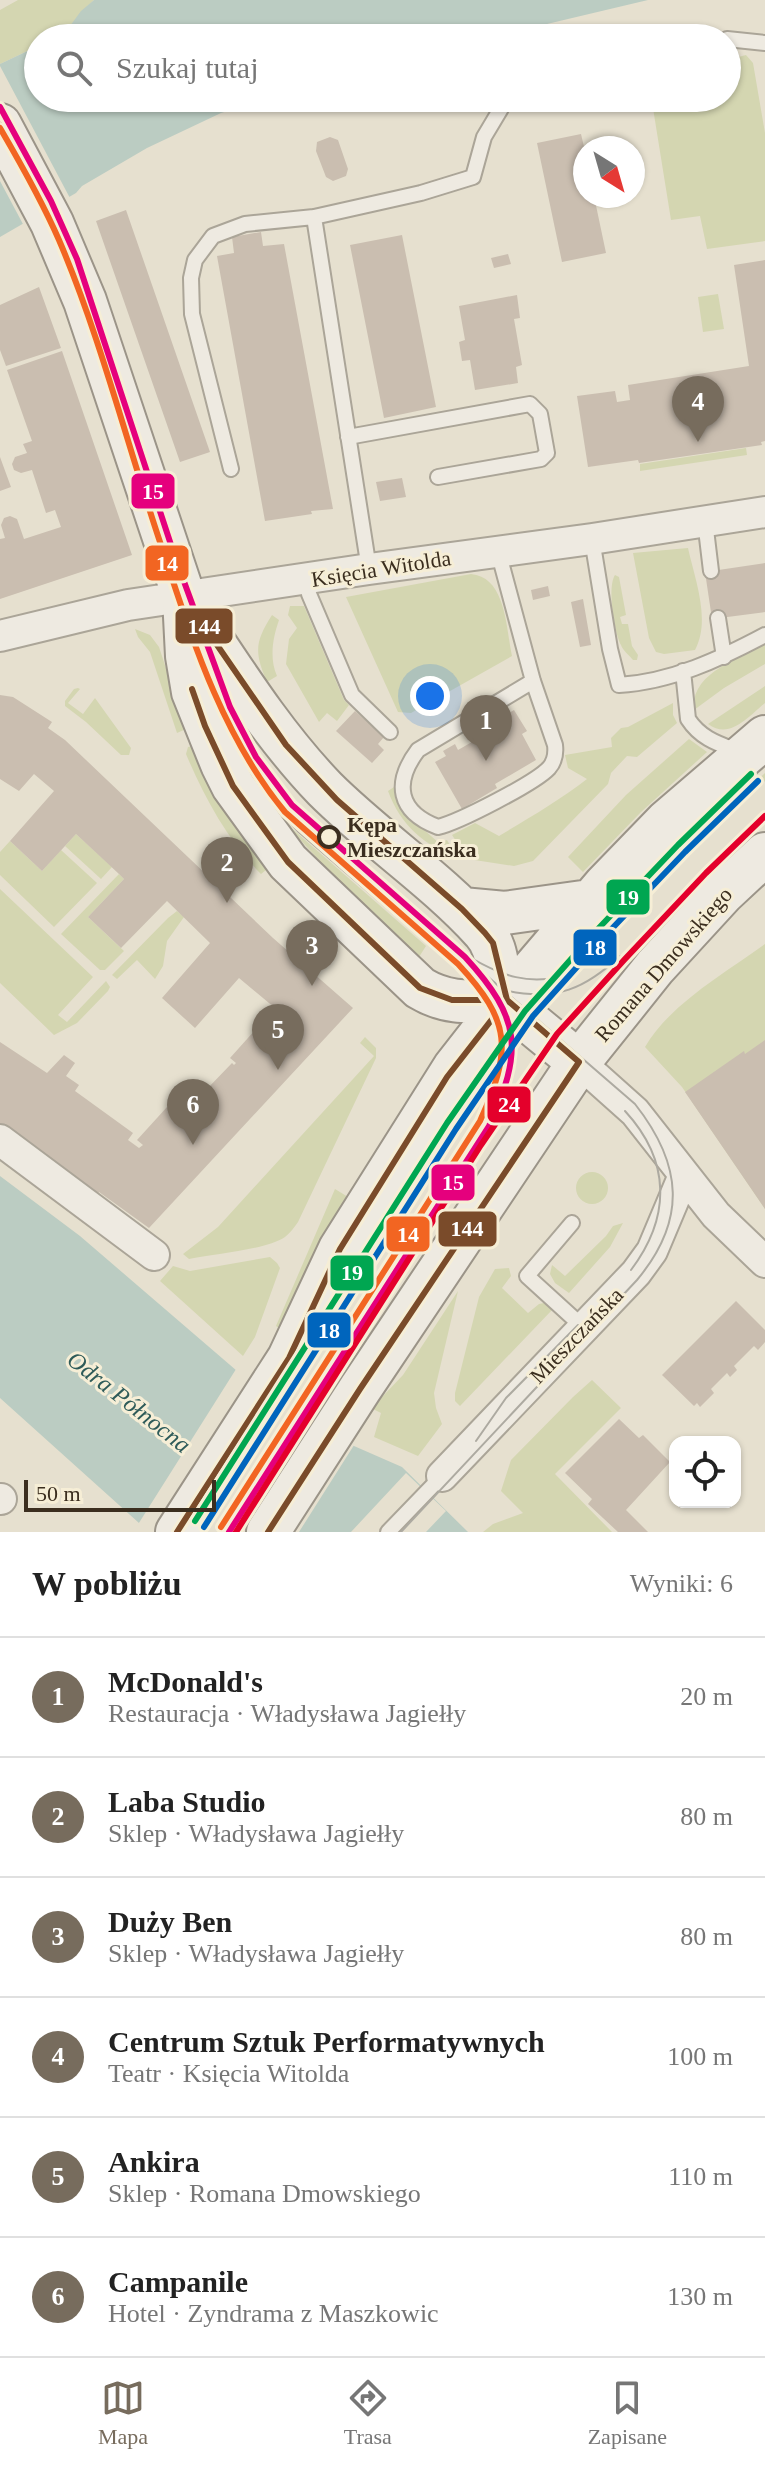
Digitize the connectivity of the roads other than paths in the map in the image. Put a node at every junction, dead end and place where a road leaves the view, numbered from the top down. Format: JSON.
{"nodes":[{"id":1,"x":741,"y":40,"type":"edge"},
{"id":2,"x":765,"y":43,"type":"edge"},
{"id":3,"x":499,"y":112,"type":"edge"},
{"id":4,"x":0,"y":125,"type":"edge"},
{"id":5,"x":314,"y":217,"type":"junction"},
{"id":6,"x":348,"y":437,"type":"junction"},
{"id":7,"x":231,"y":469,"type":"dead end"},
{"id":8,"x":438,"y":477,"type":"dead end"},
{"id":9,"x":765,"y":512,"type":"edge"},
{"id":10,"x":706,"y":528,"type":"junction"},
{"id":11,"x":592,"y":539,"type":"junction"},
{"id":12,"x":498,"y":551,"type":"junction"},
{"id":13,"x":369,"y":569,"type":"junction"},
{"id":14,"x":711,"y":571,"type":"dead end"},
{"id":15,"x":306,"y":579,"type":"junction"},
{"id":16,"x":184,"y":597,"type":"junction"},
{"id":17,"x":718,"y":618,"type":"dead end"},
{"id":18,"x":765,"y":635,"type":"edge"},
{"id":19,"x":0,"y":636,"type":"edge"},
{"id":20,"x":724,"y":657,"type":"junction"},
{"id":21,"x":683,"y":671,"type":"junction"},
{"id":22,"x":533,"y":681,"type":"junction"},
{"id":23,"x":390,"y":732,"type":"dead end"},
{"id":24,"x":755,"y":745,"type":"edge"},
{"id":25,"x":765,"y":854,"type":"edge"},
{"id":26,"x":590,"y":901,"type":"junction"},
{"id":27,"x":462,"y":909,"type":"junction"},
{"id":28,"x":507,"y":1000,"type":"junction"},
{"id":29,"x":579,"y":1062,"type":"junction"},
{"id":30,"x":0,"y":1140,"type":"edge"},
{"id":31,"x":684,"y":1175,"type":"junction"},
{"id":32,"x":572,"y":1223,"type":"dead end"},
{"id":33,"x":154,"y":1255,"type":"dead end"},
{"id":34,"x":765,"y":1262,"type":"edge"},
{"id":35,"x":583,"y":1327,"type":"junction"},
{"id":36,"x":434,"y":1484,"type":"joint"},
{"id":37,"x":177,"y":1532,"type":"edge"},
{"id":38,"x":268,"y":1532,"type":"edge"},
{"id":39,"x":388,"y":1532,"type":"edge"}],
"edges":[{"from":1,"to":2,"type":"lane"},
{"from":3,"to":5,"type":"lane"},
{"from":4,"to":16,"type":"main road"},
{"from":5,"to":6,"type":"lane"},
{"from":5,"to":7,"type":"lane"},
{"from":6,"to":8,"type":"lane"},
{"from":6,"to":13,"type":"lane"},
{"from":9,"to":10,"type":"street","name":"Księcia Witolda"},
{"from":10,"to":11,"type":"street","name":"Księcia Witolda"},
{"from":10,"to":14,"type":"lane"},
{"from":11,"to":12,"type":"street","name":"Księcia Witolda"},
{"from":11,"to":21,"type":"lane"},
{"from":12,"to":13,"type":"street","name":"Księcia Witolda"},
{"from":12,"to":22,"type":"lane"},
{"from":13,"to":15,"type":"street","name":"Księcia Witolda"},
{"from":15,"to":16,"type":"street","name":"Księcia Witolda"},
{"from":15,"to":23,"type":"lane"},
{"from":16,"to":19,"type":"street","name":"Księcia Witolda"},
{"from":16,"to":27,"type":"main road"},
{"from":16,"to":28,"type":"main road"},
{"from":17,"to":20,"type":"lane"},
{"from":18,"to":20,"type":"lane"},
{"from":20,"to":21,"type":"lane"},
{"from":21,"to":24,"type":"lane"},
{"from":22,"to":22,"type":"lane"},
{"from":24,"to":26,"type":"main road"},
{"from":25,"to":29,"type":"main road","name":"Romana Dmowskiego"},
{"from":26,"to":27,"type":"main road"},
{"from":26,"to":28,"type":"main road"},
{"from":27,"to":28,"type":"main road"},
{"from":28,"to":29,"type":"main road"},
{"from":28,"to":37,"type":"main road"},
{"from":29,"to":31,"type":"street"},
{"from":29,"to":38,"type":"main road","name":"Romana Dmowskiego"},
{"from":30,"to":33,"type":"street"},
{"from":31,"to":34,"type":"street"},
{"from":31,"to":35,"type":"street","name":"Mieszczańska"},
{"from":32,"to":35,"type":"lane"},
{"from":35,"to":36,"type":"street","name":"Mieszczańska"},
{"from":36,"to":39,"type":"lane"}]}
